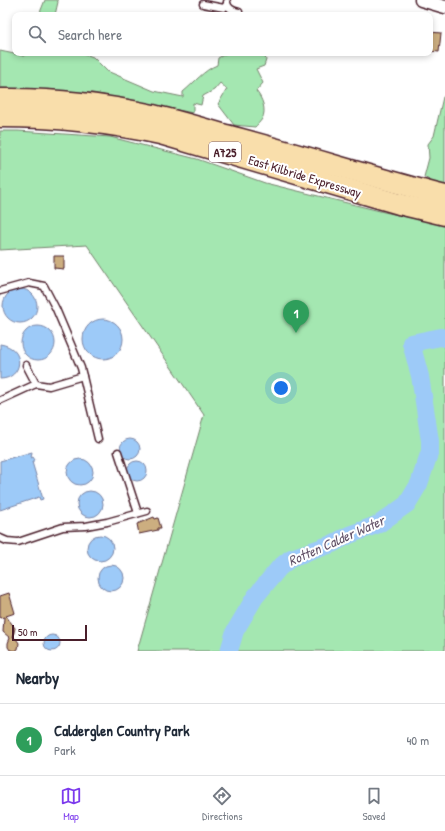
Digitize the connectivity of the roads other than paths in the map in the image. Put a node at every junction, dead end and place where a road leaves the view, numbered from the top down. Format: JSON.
{"nodes":[{"id":1,"x":421,"y":0,"type":"edge"},
{"id":2,"x":227,"y":2,"type":"edge"},
{"id":3,"x":203,"y":4,"type":"dead end"},
{"id":4,"x":445,"y":7,"type":"edge"},
{"id":5,"x":239,"y":12,"type":"dead end"},
{"id":6,"x":0,"y":99,"type":"edge"},
{"id":7,"x":0,"y":117,"type":"edge"},
{"id":8,"x":445,"y":196,"type":"edge"},
{"id":9,"x":445,"y":215,"type":"edge"},
{"id":10,"x":0,"y":291,"type":"edge"},
{"id":11,"x":26,"y":365,"type":"dead end"},
{"id":12,"x":83,"y":376,"type":"junction"},
{"id":13,"x":36,"y":384,"type":"junction"},
{"id":14,"x":1,"y":400,"type":"dead end"},
{"id":15,"x":98,"y":439,"type":"dead end"},
{"id":16,"x":118,"y":452,"type":"dead end"},
{"id":17,"x":147,"y":511,"type":"dead end"},
{"id":18,"x":138,"y":513,"type":"junction"},
{"id":19,"x":0,"y":538,"type":"edge"}],
"edges":[{"from":1,"to":4,"type":"street"},
{"from":2,"to":3,"type":"lane"},
{"from":2,"to":5,"type":"lane"},
{"from":6,"to":8,"type":"highway","name":"East Kilbride Expressway","number":"A725"},
{"from":7,"to":9,"type":"highway","name":"East Kilbride Expressway","number":"A725"},
{"from":10,"to":12,"type":"lane"},
{"from":11,"to":13,"type":"lane"},
{"from":12,"to":13,"type":"lane"},
{"from":12,"to":15,"type":"lane"},
{"from":13,"to":14,"type":"lane"},
{"from":16,"to":18,"type":"lane"},
{"from":17,"to":18,"type":"lane"},
{"from":18,"to":19,"type":"lane"}]}
